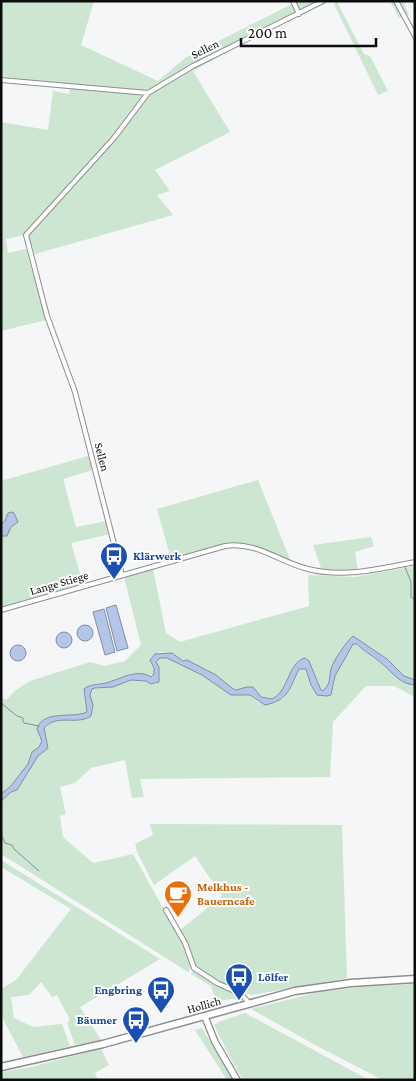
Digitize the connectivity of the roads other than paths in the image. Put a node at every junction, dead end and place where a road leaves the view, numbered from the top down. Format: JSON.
{"nodes":[{"id":1,"x":293,"y":1,"type":"edge"},
{"id":2,"x":323,"y":1,"type":"edge"},
{"id":3,"x":396,"y":1,"type":"edge"},
{"id":4,"x":299,"y":14,"type":"junction"},
{"id":5,"x":415,"y":36,"type":"edge"},
{"id":6,"x":1,"y":80,"type":"edge"},
{"id":7,"x":148,"y":93,"type":"junction"},
{"id":8,"x":415,"y":562,"type":"edge"},
{"id":9,"x":122,"y":575,"type":"junction"},
{"id":10,"x":1,"y":610,"type":"edge"},
{"id":11,"x":166,"y":910,"type":"dead end"},
{"id":12,"x":415,"y":979,"type":"edge"},
{"id":13,"x":249,"y":1003,"type":"junction"},
{"id":14,"x":205,"y":1016,"type":"junction"},
{"id":15,"x":1,"y":1067,"type":"edge"},
{"id":16,"x":237,"y":1080,"type":"edge"}],
"edges":[{"from":1,"to":4,"type":"street"},
{"from":2,"to":4,"type":"street","name":"Sellen"},
{"from":3,"to":5,"type":"street"},
{"from":4,"to":7,"type":"street","name":"Sellen"},
{"from":6,"to":7,"type":"street"},
{"from":7,"to":9,"type":"street","name":"Sellen"},
{"from":8,"to":9,"type":"street"},
{"from":9,"to":10,"type":"street","name":"Lange Stiege"},
{"from":11,"to":13,"type":"street"},
{"from":12,"to":13,"type":"main road","name":"Hollich"},
{"from":13,"to":14,"type":"main road","name":"Hollich"},
{"from":14,"to":15,"type":"main road","name":"Hollich"},
{"from":14,"to":16,"type":"main road"}]}
